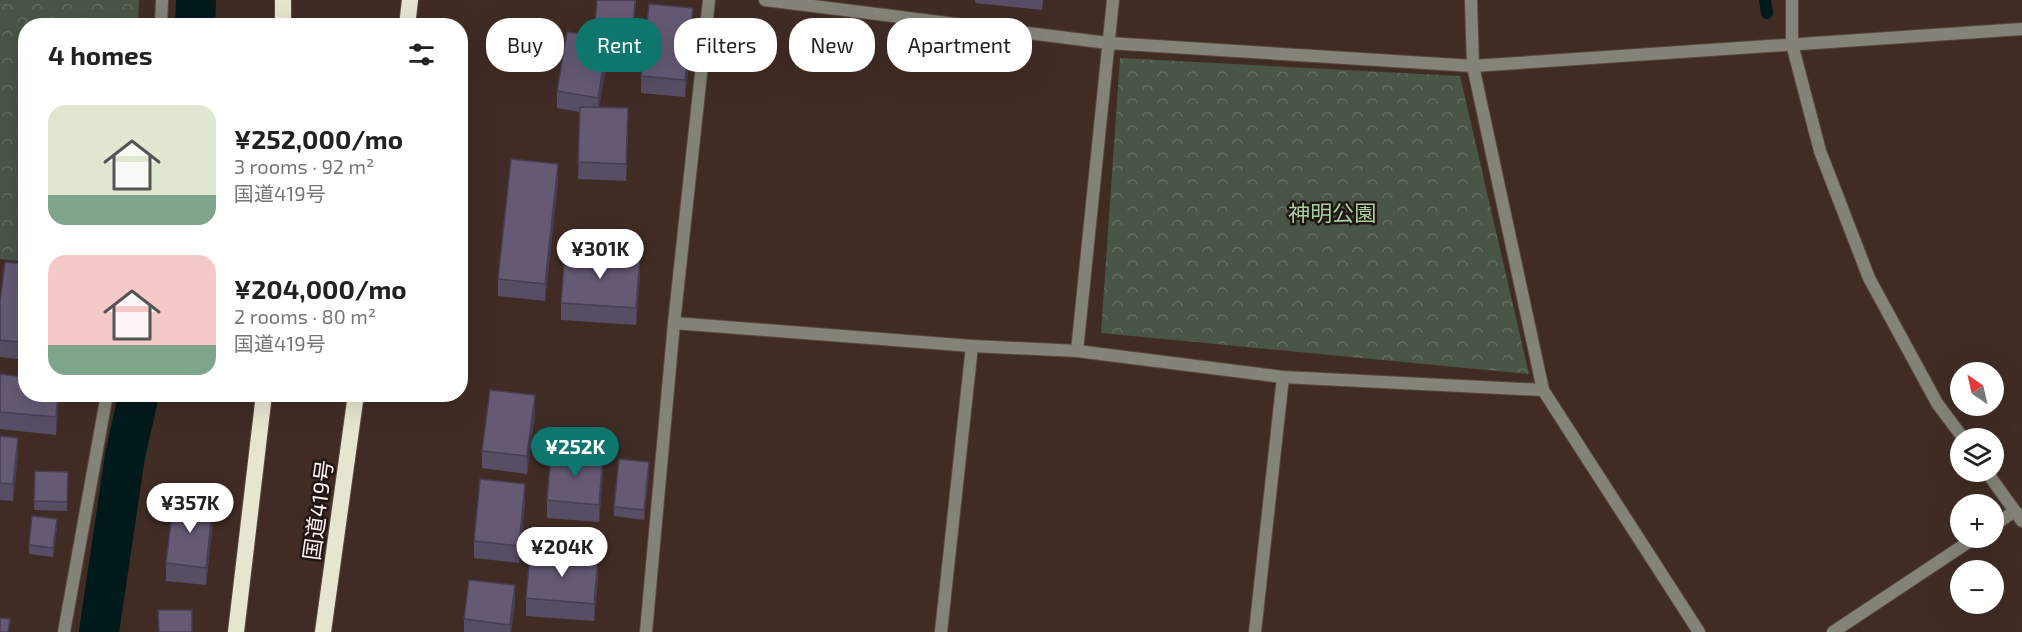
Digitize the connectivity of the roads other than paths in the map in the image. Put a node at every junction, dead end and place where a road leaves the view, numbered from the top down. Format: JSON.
{"nodes":[{"id":1,"x":162,"y":0,"type":"edge"},
{"id":2,"x":283,"y":0,"type":"edge"},
{"id":3,"x":410,"y":0,"type":"edge"},
{"id":4,"x":709,"y":0,"type":"edge"},
{"id":5,"x":765,"y":0,"type":"edge"},
{"id":6,"x":1113,"y":0,"type":"edge"},
{"id":7,"x":1471,"y":0,"type":"edge"},
{"id":8,"x":1792,"y":0,"type":"edge"},
{"id":9,"x":787,"y":1,"type":"edge"},
{"id":10,"x":161,"y":18,"type":"edge"},
{"id":11,"x":283,"y":18,"type":"edge"},
{"id":12,"x":407,"y":18,"type":"edge"},
{"id":13,"x":2022,"y":29,"type":"edge"},
{"id":14,"x":1108,"y":43,"type":"junction"},
{"id":15,"x":1792,"y":44,"type":"junction"},
{"id":16,"x":1473,"y":66,"type":"junction"},
{"id":17,"x":674,"y":323,"type":"junction"},
{"id":18,"x":972,"y":346,"type":"junction"},
{"id":19,"x":1077,"y":351,"type":"junction"},
{"id":20,"x":1283,"y":377,"type":"junction"},
{"id":21,"x":1544,"y":390,"type":"junction"},
{"id":22,"x":106,"y":402,"type":"edge"},
{"id":23,"x":263,"y":402,"type":"edge"},
{"id":24,"x":355,"y":402,"type":"edge"},
{"id":25,"x":1956,"y":428,"type":"edge"},
{"id":26,"x":1994,"y":482,"type":"edge"},
{"id":27,"x":2018,"y":516,"type":"edge"},
{"id":28,"x":1959,"y":548,"type":"edge"},
{"id":29,"x":64,"y":632,"type":"edge"},
{"id":30,"x":236,"y":632,"type":"edge"},
{"id":31,"x":323,"y":632,"type":"edge"},
{"id":32,"x":646,"y":632,"type":"edge"},
{"id":33,"x":941,"y":632,"type":"edge"},
{"id":34,"x":1255,"y":632,"type":"edge"},
{"id":35,"x":1699,"y":632,"type":"edge"},
{"id":36,"x":1833,"y":632,"type":"edge"}],
"edges":[{"from":1,"to":10,"type":"street"},
{"from":2,"to":11,"type":"highway"},
{"from":3,"to":12,"type":"highway"},
{"from":4,"to":17,"type":"street"},
{"from":5,"to":9,"type":"street"},
{"from":6,"to":14,"type":"street"},
{"from":7,"to":16,"type":"street"},
{"from":8,"to":15,"type":"street"},
{"from":9,"to":14,"type":"street"},
{"from":13,"to":15,"type":"street"},
{"from":14,"to":16,"type":"street"},
{"from":14,"to":19,"type":"street"},
{"from":15,"to":16,"type":"street"},
{"from":15,"to":25,"type":"street"},
{"from":16,"to":21,"type":"street"},
{"from":17,"to":18,"type":"street"},
{"from":17,"to":32,"type":"street"},
{"from":18,"to":19,"type":"street"},
{"from":18,"to":33,"type":"street"},
{"from":19,"to":20,"type":"street"},
{"from":20,"to":21,"type":"street"},
{"from":20,"to":34,"type":"street"},
{"from":21,"to":35,"type":"street"},
{"from":22,"to":29,"type":"street"},
{"from":23,"to":30,"type":"highway"},
{"from":24,"to":31,"type":"highway","name":"国道419号"},
{"from":26,"to":27,"type":"street"},
{"from":28,"to":36,"type":"street"}]}
